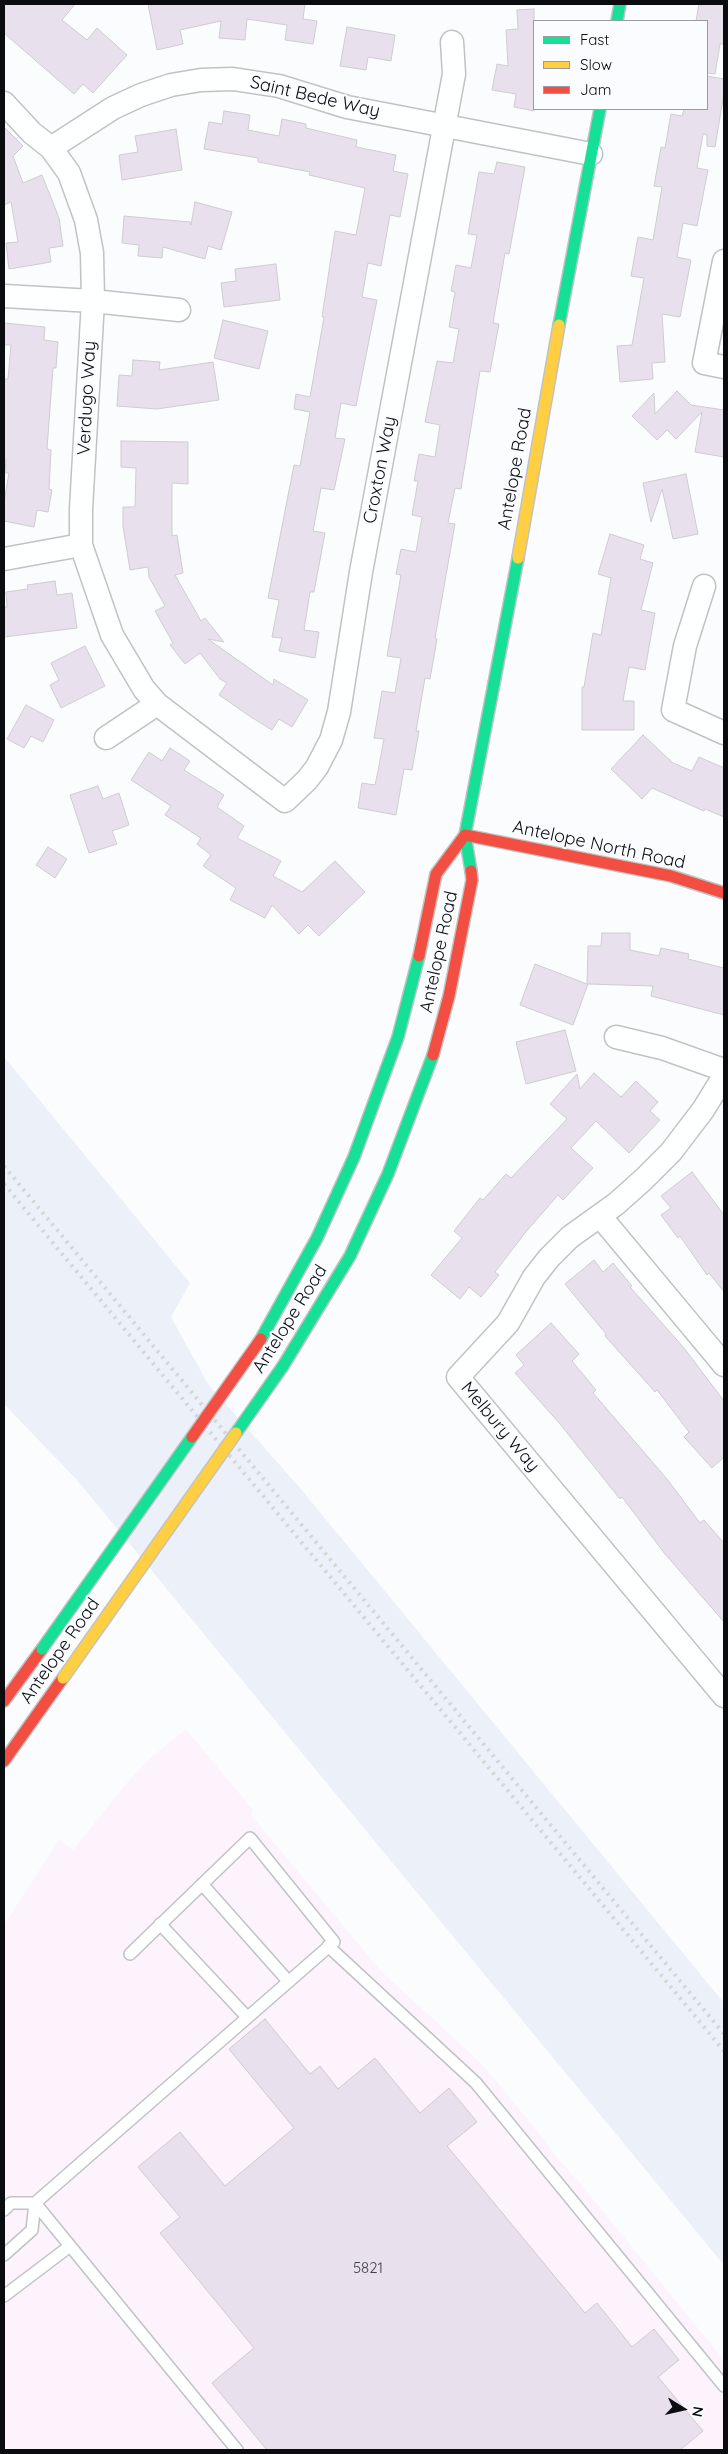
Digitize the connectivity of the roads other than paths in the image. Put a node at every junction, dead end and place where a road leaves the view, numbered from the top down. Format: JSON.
{"nodes":[{"id":1,"x":620,"y":4,"type":"edge"},
{"id":2,"x":617,"y":20,"type":"edge"},
{"id":3,"x":452,"y":42,"type":"dead end"},
{"id":4,"x":4,"y":103,"type":"edge"},
{"id":5,"x":600,"y":110,"type":"edge"},
{"id":6,"x":445,"y":124,"type":"junction"},
{"id":7,"x":51,"y":148,"type":"junction"},
{"id":8,"x":591,"y":154,"type":"junction"},
{"id":9,"x":724,"y":261,"type":"edge"},
{"id":10,"x":4,"y":296,"type":"edge"},
{"id":11,"x":93,"y":301,"type":"junction"},
{"id":12,"x":179,"y":310,"type":"dead end"},
{"id":13,"x":724,"y":367,"type":"edge"},
{"id":14,"x":81,"y":545,"type":"junction"},
{"id":15,"x":4,"y":559,"type":"edge"},
{"id":16,"x":704,"y":586,"type":"dead end"},
{"id":17,"x":157,"y":704,"type":"junction"},
{"id":18,"x":724,"y":732,"type":"edge"},
{"id":19,"x":106,"y":738,"type":"dead end"},
{"id":20,"x":285,"y":801,"type":"joint"},
{"id":21,"x":465,"y":835,"type":"junction"},
{"id":22,"x":724,"y":893,"type":"edge"},
{"id":23,"x":616,"y":1037,"type":"dead end"},
{"id":24,"x":724,"y":1070,"type":"edge"},
{"id":25,"x":724,"y":1076,"type":"edge"},
{"id":26,"x":600,"y":1216,"type":"junction"},
{"id":27,"x":724,"y":1365,"type":"edge"},
{"id":28,"x":724,"y":1696,"type":"edge"},
{"id":29,"x":4,"y":1701,"type":"edge"},
{"id":30,"x":4,"y":1761,"type":"edge"},
{"id":31,"x":202,"y":1884,"type":"junction"},
{"id":32,"x":160,"y":1924,"type":"junction"},
{"id":33,"x":328,"y":1946,"type":"junction"},
{"id":34,"x":130,"y":1954,"type":"dead end"},
{"id":35,"x":288,"y":1981,"type":"junction"},
{"id":36,"x":247,"y":2017,"type":"junction"},
{"id":37,"x":35,"y":2203,"type":"junction"},
{"id":38,"x":4,"y":2210,"type":"edge"},
{"id":39,"x":70,"y":2246,"type":"junction"},
{"id":40,"x":4,"y":2255,"type":"edge"},
{"id":41,"x":4,"y":2296,"type":"edge"},
{"id":42,"x":724,"y":2386,"type":"edge"},
{"id":43,"x":237,"y":2450,"type":"edge"}],
"edges":[{"from":1,"to":2,"type":"main road"},
{"from":3,"to":6,"type":"street","name":"Croxton Way"},
{"from":4,"to":7,"type":"street","name":"Verdugo Way"},
{"from":5,"to":8,"type":"main road","name":"Antelope Road"},
{"from":6,"to":7,"type":"street","name":"Saint Bede Way"},
{"from":6,"to":8,"type":"street","name":"Saint Bede Way"},
{"from":6,"to":20,"type":"street","name":"Croxton Way"},
{"from":7,"to":11,"type":"street","name":"Verdugo Way"},
{"from":8,"to":21,"type":"main road","name":"Antelope Road"},
{"from":9,"to":13,"type":"street"},
{"from":10,"to":11,"type":"street"},
{"from":11,"to":12,"type":"street"},
{"from":11,"to":14,"type":"street","name":"Verdugo Way"},
{"from":14,"to":15,"type":"street"},
{"from":14,"to":17,"type":"street","name":"Verdugo Way"},
{"from":16,"to":18,"type":"street"},
{"from":17,"to":19,"type":"street"},
{"from":17,"to":20,"type":"street","name":"Verdugo Way"},
{"from":21,"to":22,"type":"main road","name":"Antelope North Road"},
{"from":21,"to":29,"type":"main road","name":"Antelope Road","bridge":true},
{"from":21,"to":30,"type":"main road","name":"Antelope Road","bridge":true},
{"from":23,"to":24,"type":"street"},
{"from":25,"to":26,"type":"street","name":"Melbury Way"},
{"from":26,"to":27,"type":"street"},
{"from":26,"to":28,"type":"street","name":"Melbury Way"},
{"from":31,"to":32,"type":"lane"},
{"from":31,"to":33,"type":"lane"},
{"from":31,"to":35,"type":"lane"},
{"from":32,"to":34,"type":"lane"},
{"from":32,"to":36,"type":"lane"},
{"from":33,"to":35,"type":"lane"},
{"from":33,"to":42,"type":"lane"},
{"from":35,"to":36,"type":"lane"},
{"from":36,"to":37,"type":"lane"},
{"from":37,"to":38,"type":"lane"},
{"from":37,"to":39,"type":"lane"},
{"from":37,"to":40,"type":"lane"},
{"from":39,"to":41,"type":"lane"},
{"from":39,"to":43,"type":"lane"}]}
